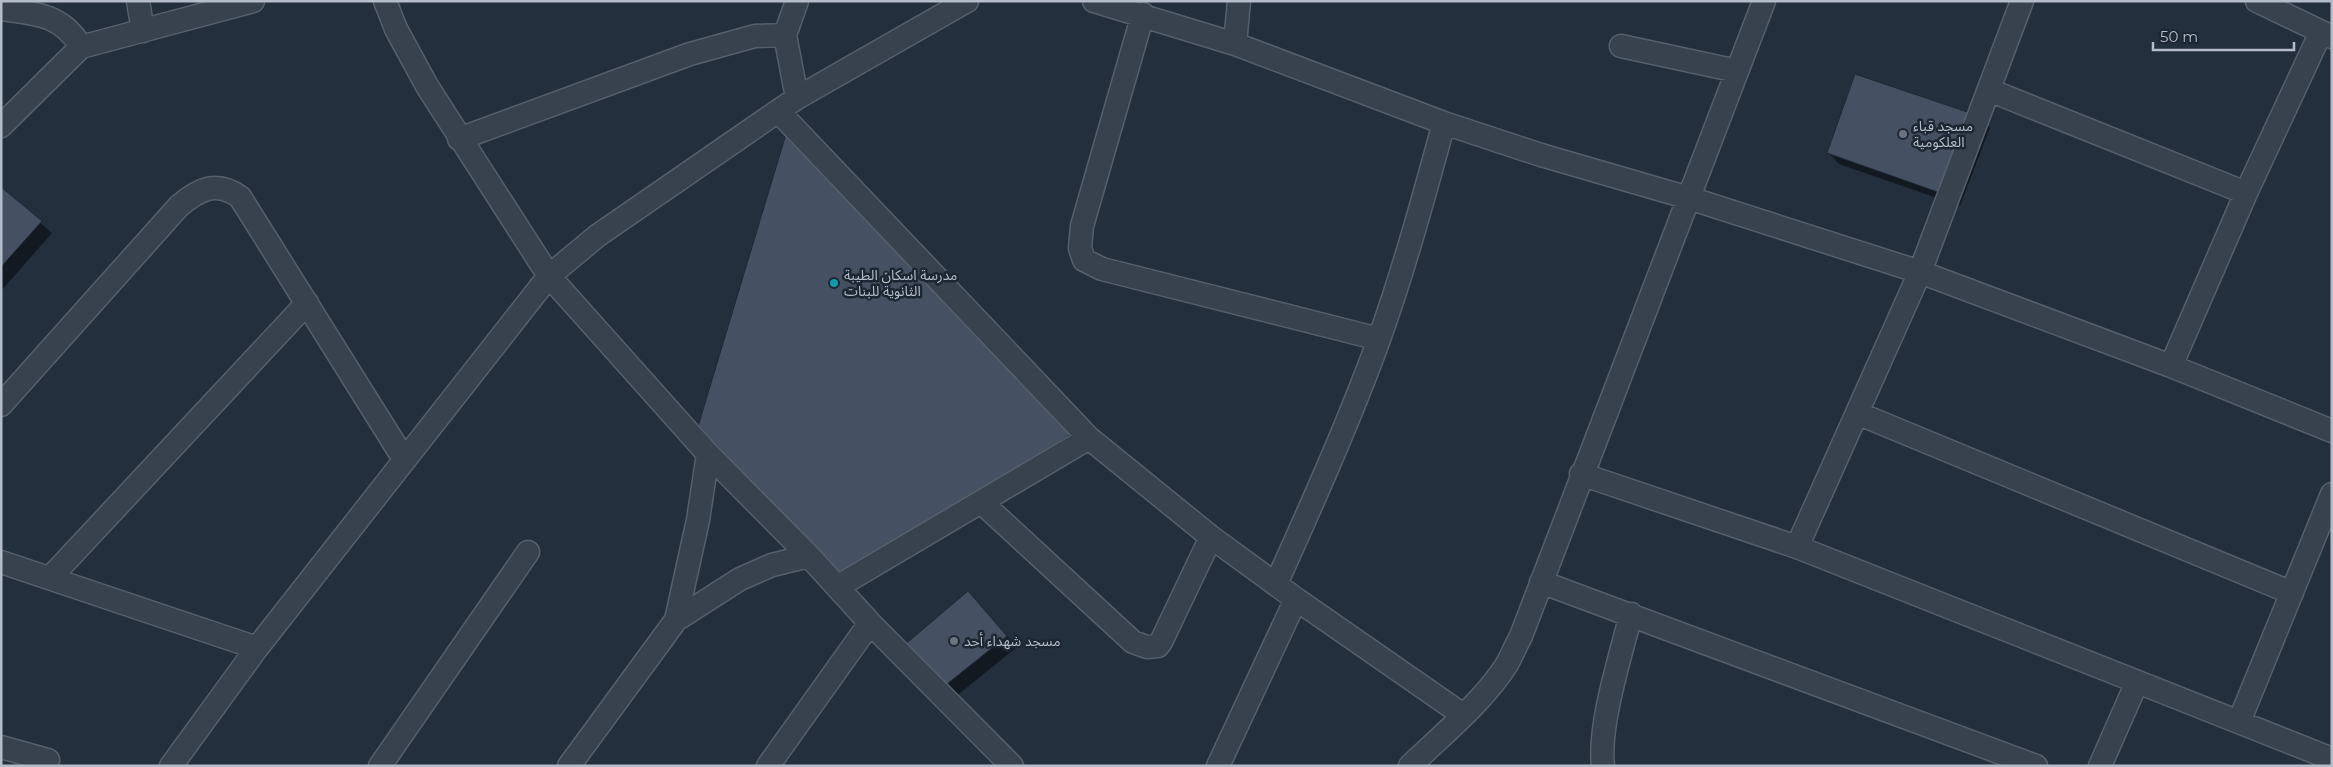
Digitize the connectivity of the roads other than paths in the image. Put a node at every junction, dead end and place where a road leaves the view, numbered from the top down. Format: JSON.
{"nodes":[{"id":1,"x":138,"y":1,"type":"edge"},
{"id":2,"x":253,"y":1,"type":"edge"},
{"id":3,"x":385,"y":1,"type":"edge"},
{"id":4,"x":797,"y":1,"type":"edge"},
{"id":5,"x":967,"y":1,"type":"edge"},
{"id":6,"x":1094,"y":1,"type":"edge"},
{"id":7,"x":1240,"y":1,"type":"edge"},
{"id":8,"x":1764,"y":1,"type":"edge"},
{"id":9,"x":2022,"y":1,"type":"edge"},
{"id":10,"x":2257,"y":1,"type":"edge"},
{"id":11,"x":1,"y":9,"type":"edge"},
{"id":12,"x":1143,"y":14,"type":"junction"},
{"id":13,"x":143,"y":30,"type":"junction"},
{"id":14,"x":2326,"y":34,"type":"edge"},
{"id":15,"x":785,"y":35,"type":"junction"},
{"id":16,"x":1235,"y":44,"type":"junction"},
{"id":17,"x":1621,"y":46,"type":"dead end"},
{"id":18,"x":82,"y":47,"type":"junction"},
{"id":19,"x":1737,"y":71,"type":"junction"},
{"id":20,"x":1989,"y":90,"type":"junction"},
{"id":21,"x":797,"y":98,"type":"junction"},
{"id":22,"x":778,"y":112,"type":"junction"},
{"id":23,"x":1444,"y":123,"type":"junction"},
{"id":24,"x":1,"y":126,"type":"edge"},
{"id":25,"x":459,"y":139,"type":"junction"},
{"id":26,"x":2246,"y":193,"type":"junction"},
{"id":27,"x":1689,"y":198,"type":"junction"},
{"id":28,"x":1920,"y":272,"type":"junction"},
{"id":29,"x":549,"y":276,"type":"junction"},
{"id":30,"x":307,"y":303,"type":"junction"},
{"id":31,"x":1379,"y":339,"type":"junction"},
{"id":32,"x":2171,"y":366,"type":"junction"},
{"id":33,"x":1,"y":405,"type":"edge"},
{"id":34,"x":1857,"y":413,"type":"junction"},
{"id":35,"x":2332,"y":430,"type":"edge"},
{"id":36,"x":1089,"y":438,"type":"junction"},
{"id":37,"x":708,"y":454,"type":"junction"},
{"id":38,"x":404,"y":459,"type":"junction"},
{"id":39,"x":1581,"y":474,"type":"junction"},
{"id":40,"x":2332,"y":494,"type":"edge"},
{"id":41,"x":981,"y":502,"type":"junction"},
{"id":42,"x":1211,"y":536,"type":"junction"},
{"id":43,"x":1797,"y":547,"type":"junction"},
{"id":44,"x":528,"y":552,"type":"dead end"},
{"id":45,"x":809,"y":556,"type":"junction"},
{"id":46,"x":1,"y":562,"type":"edge"},
{"id":47,"x":50,"y":578,"type":"junction"},
{"id":48,"x":1541,"y":582,"type":"junction"},
{"id":49,"x":1276,"y":584,"type":"junction"},
{"id":50,"x":837,"y":587,"type":"junction"},
{"id":51,"x":2292,"y":593,"type":"junction"},
{"id":52,"x":1296,"y":599,"type":"junction"},
{"id":53,"x":1630,"y":614,"type":"junction"},
{"id":54,"x":676,"y":620,"type":"junction"},
{"id":55,"x":870,"y":623,"type":"junction"},
{"id":56,"x":257,"y":648,"type":"junction"},
{"id":57,"x":2137,"y":682,"type":"junction"},
{"id":58,"x":1463,"y":715,"type":"junction"},
{"id":59,"x":2239,"y":722,"type":"junction"},
{"id":60,"x":1,"y":747,"type":"edge"},
{"id":61,"x":2332,"y":759,"type":"edge"},
{"id":62,"x":48,"y":760,"type":"dead end"},
{"id":63,"x":171,"y":766,"type":"edge"},
{"id":64,"x":380,"y":766,"type":"edge"},
{"id":65,"x":569,"y":766,"type":"edge"},
{"id":66,"x":768,"y":766,"type":"edge"},
{"id":67,"x":1012,"y":766,"type":"edge"},
{"id":68,"x":1218,"y":766,"type":"edge"},
{"id":69,"x":1410,"y":766,"type":"edge"},
{"id":70,"x":1604,"y":766,"type":"edge"},
{"id":71,"x":2036,"y":766,"type":"edge"},
{"id":72,"x":2100,"y":766,"type":"edge"}],
"edges":[{"from":1,"to":13,"type":"street"},
{"from":2,"to":13,"type":"street"},
{"from":3,"to":25,"type":"street"},
{"from":4,"to":15,"type":"street"},
{"from":5,"to":21,"type":"street"},
{"from":6,"to":12,"type":"street"},
{"from":7,"to":16,"type":"street"},
{"from":8,"to":19,"type":"street"},
{"from":9,"to":20,"type":"street"},
{"from":10,"to":14,"type":"street"},
{"from":11,"to":18,"type":"street"},
{"from":12,"to":16,"type":"street"},
{"from":12,"to":31,"type":"street"},
{"from":13,"to":18,"type":"street"},
{"from":14,"to":26,"type":"street"},
{"from":15,"to":21,"type":"street"},
{"from":15,"to":25,"type":"street"},
{"from":16,"to":23,"type":"street"},
{"from":17,"to":19,"type":"street"},
{"from":18,"to":24,"type":"street"},
{"from":19,"to":27,"type":"street"},
{"from":20,"to":26,"type":"street"},
{"from":20,"to":28,"type":"street"},
{"from":21,"to":22,"type":"street"},
{"from":22,"to":29,"type":"street"},
{"from":22,"to":36,"type":"street"},
{"from":23,"to":27,"type":"street"},
{"from":23,"to":31,"type":"street"},
{"from":25,"to":29,"type":"street"},
{"from":26,"to":32,"type":"street"},
{"from":27,"to":28,"type":"street"},
{"from":27,"to":39,"type":"street"},
{"from":28,"to":32,"type":"street"},
{"from":28,"to":34,"type":"street"},
{"from":29,"to":37,"type":"street"},
{"from":29,"to":38,"type":"street"},
{"from":30,"to":33,"type":"street"},
{"from":30,"to":38,"type":"street"},
{"from":30,"to":47,"type":"street"},
{"from":31,"to":49,"type":"street"},
{"from":32,"to":35,"type":"street"},
{"from":34,"to":43,"type":"street"},
{"from":34,"to":51,"type":"street"},
{"from":36,"to":41,"type":"street"},
{"from":36,"to":42,"type":"street"},
{"from":37,"to":45,"type":"street"},
{"from":37,"to":54,"type":"street"},
{"from":38,"to":56,"type":"street"},
{"from":39,"to":43,"type":"street"},
{"from":39,"to":48,"type":"street"},
{"from":40,"to":51,"type":"street"},
{"from":41,"to":42,"type":"street"},
{"from":41,"to":50,"type":"street"},
{"from":42,"to":49,"type":"street"},
{"from":43,"to":57,"type":"street"},
{"from":44,"to":64,"type":"street"},
{"from":45,"to":50,"type":"street"},
{"from":45,"to":54,"type":"street"},
{"from":46,"to":47,"type":"street"},
{"from":47,"to":56,"type":"street"},
{"from":48,"to":53,"type":"street"},
{"from":48,"to":58,"type":"street"},
{"from":49,"to":52,"type":"street"},
{"from":50,"to":55,"type":"street"},
{"from":51,"to":59,"type":"street"},
{"from":52,"to":58,"type":"street"},
{"from":52,"to":68,"type":"street"},
{"from":53,"to":70,"type":"street"},
{"from":53,"to":71,"type":"street"},
{"from":54,"to":65,"type":"street"},
{"from":55,"to":66,"type":"street"},
{"from":55,"to":67,"type":"street"},
{"from":56,"to":63,"type":"street"},
{"from":57,"to":59,"type":"street"},
{"from":57,"to":72,"type":"street"},
{"from":58,"to":69,"type":"street"},
{"from":59,"to":61,"type":"street"},
{"from":60,"to":62,"type":"street"}]}
